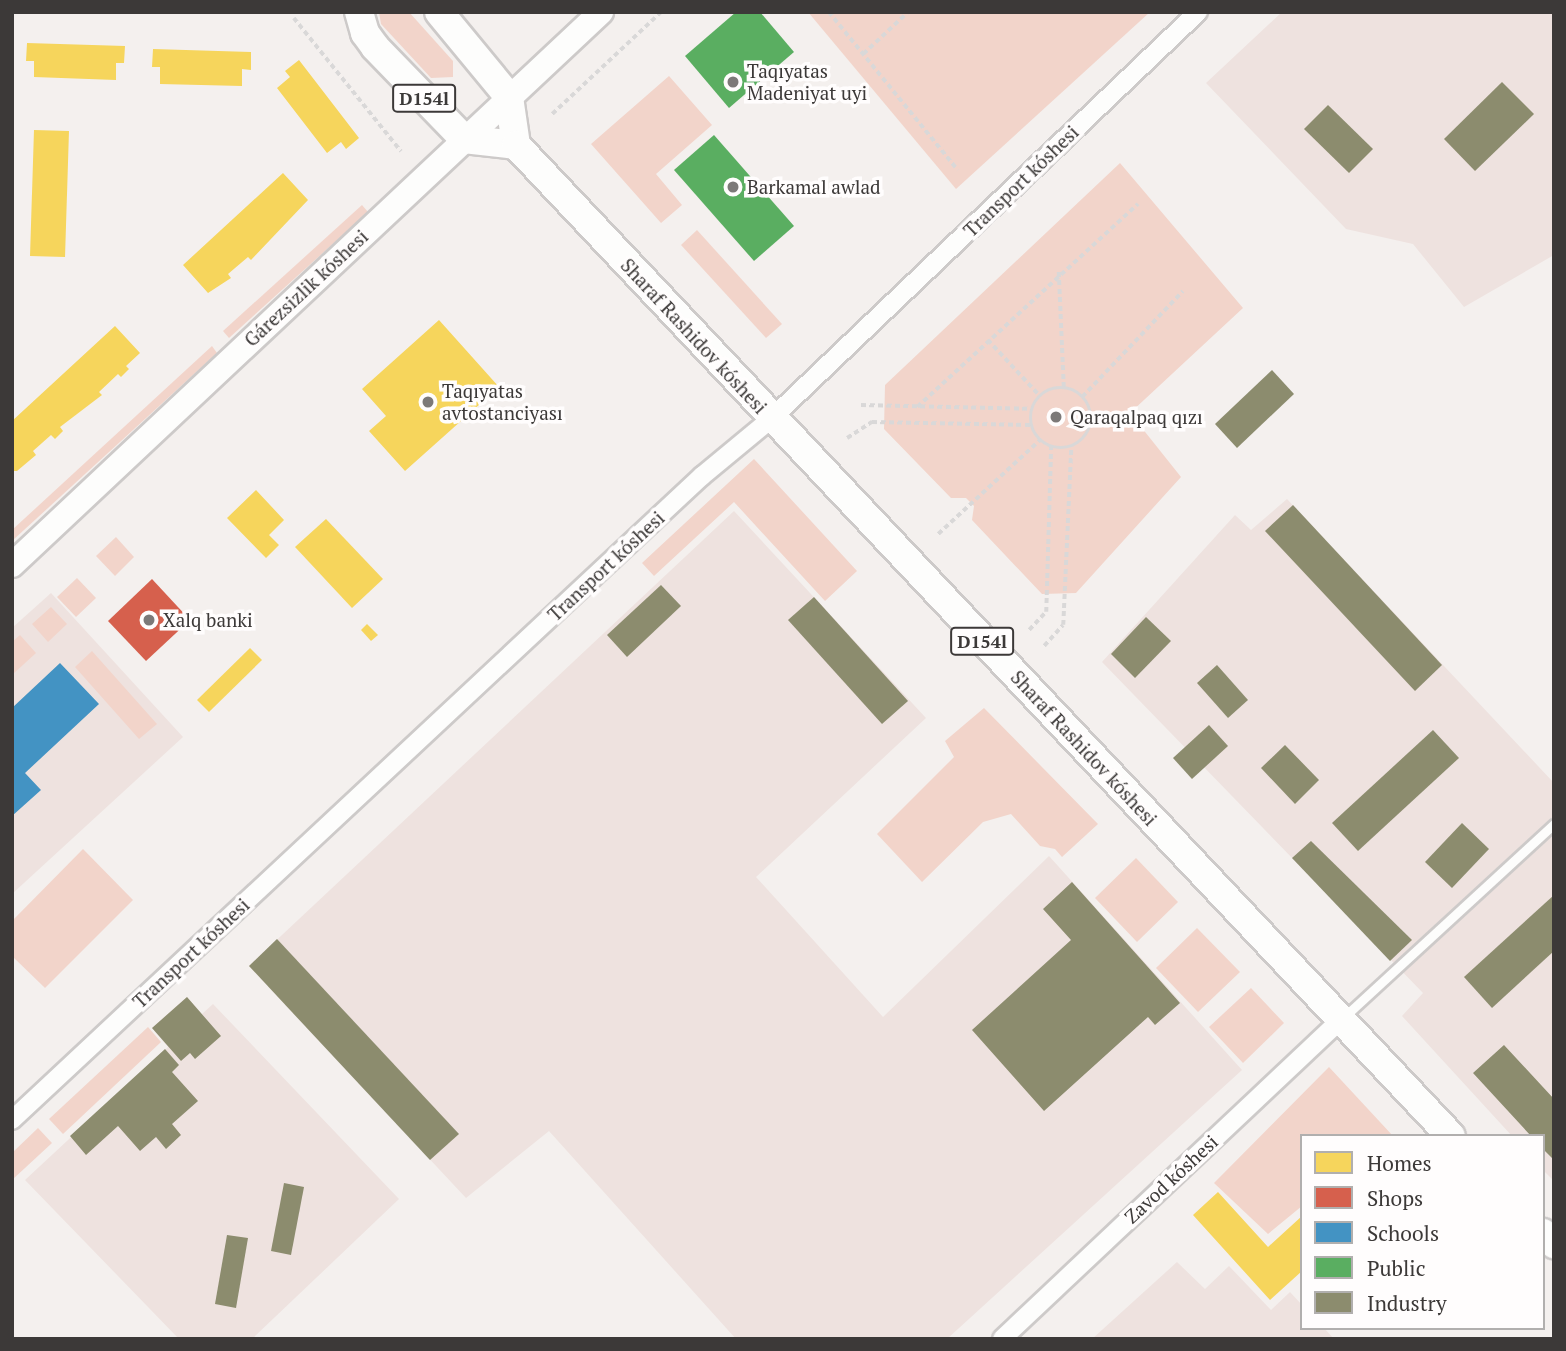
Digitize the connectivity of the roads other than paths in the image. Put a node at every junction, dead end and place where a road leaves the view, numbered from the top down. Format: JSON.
{"nodes":[{"id":1,"x":439,"y":12,"type":"edge"},
{"id":2,"x":601,"y":12,"type":"edge"},
{"id":3,"x":1198,"y":12,"type":"edge"},
{"id":4,"x":358,"y":13,"type":"edge"},
{"id":5,"x":509,"y":97,"type":"junction"},
{"id":6,"x":464,"y":139,"type":"junction"},
{"id":7,"x":516,"y":145,"type":"junction"},
{"id":8,"x":771,"y":419,"type":"junction"},
{"id":9,"x":12,"y":565,"type":"edge"},
{"id":10,"x":1554,"y":824,"type":"edge"},
{"id":11,"x":1341,"y":1020,"type":"junction"},
{"id":12,"x":12,"y":1120,"type":"edge"},
{"id":13,"x":1449,"y":1134,"type":"edge"},
{"id":14,"x":1002,"y":1339,"type":"edge"}],
"edges":[{"from":1,"to":5,"type":"main road"},
{"from":2,"to":5,"type":"street","name":"Gárezsizlik kóshesi"},
{"from":3,"to":8,"type":"street","name":"Transport kóshesi"},
{"from":4,"to":6,"type":"main road","number":"D154l"},
{"from":5,"to":6,"type":"street","name":"Gárezsizlik kóshesi"},
{"from":5,"to":7,"type":"main road"},
{"from":6,"to":7,"type":"main road","number":"D154l"},
{"from":6,"to":9,"type":"street","name":"Gárezsizlik kóshesi"},
{"from":7,"to":8,"type":"main road","name":"Sharaf Rashidov kóshesi","number":"D154l"},
{"from":8,"to":11,"type":"main road","name":"Sharaf Rashidov kóshesi","number":"D154l"},
{"from":8,"to":12,"type":"street","name":"Transport kóshesi"},
{"from":10,"to":11,"type":"lane"},
{"from":11,"to":13,"type":"main road","name":"Sharaf Rashidov kóshesi","number":"D154l"},
{"from":11,"to":14,"type":"street","name":"Zavod kóshesi"}]}
